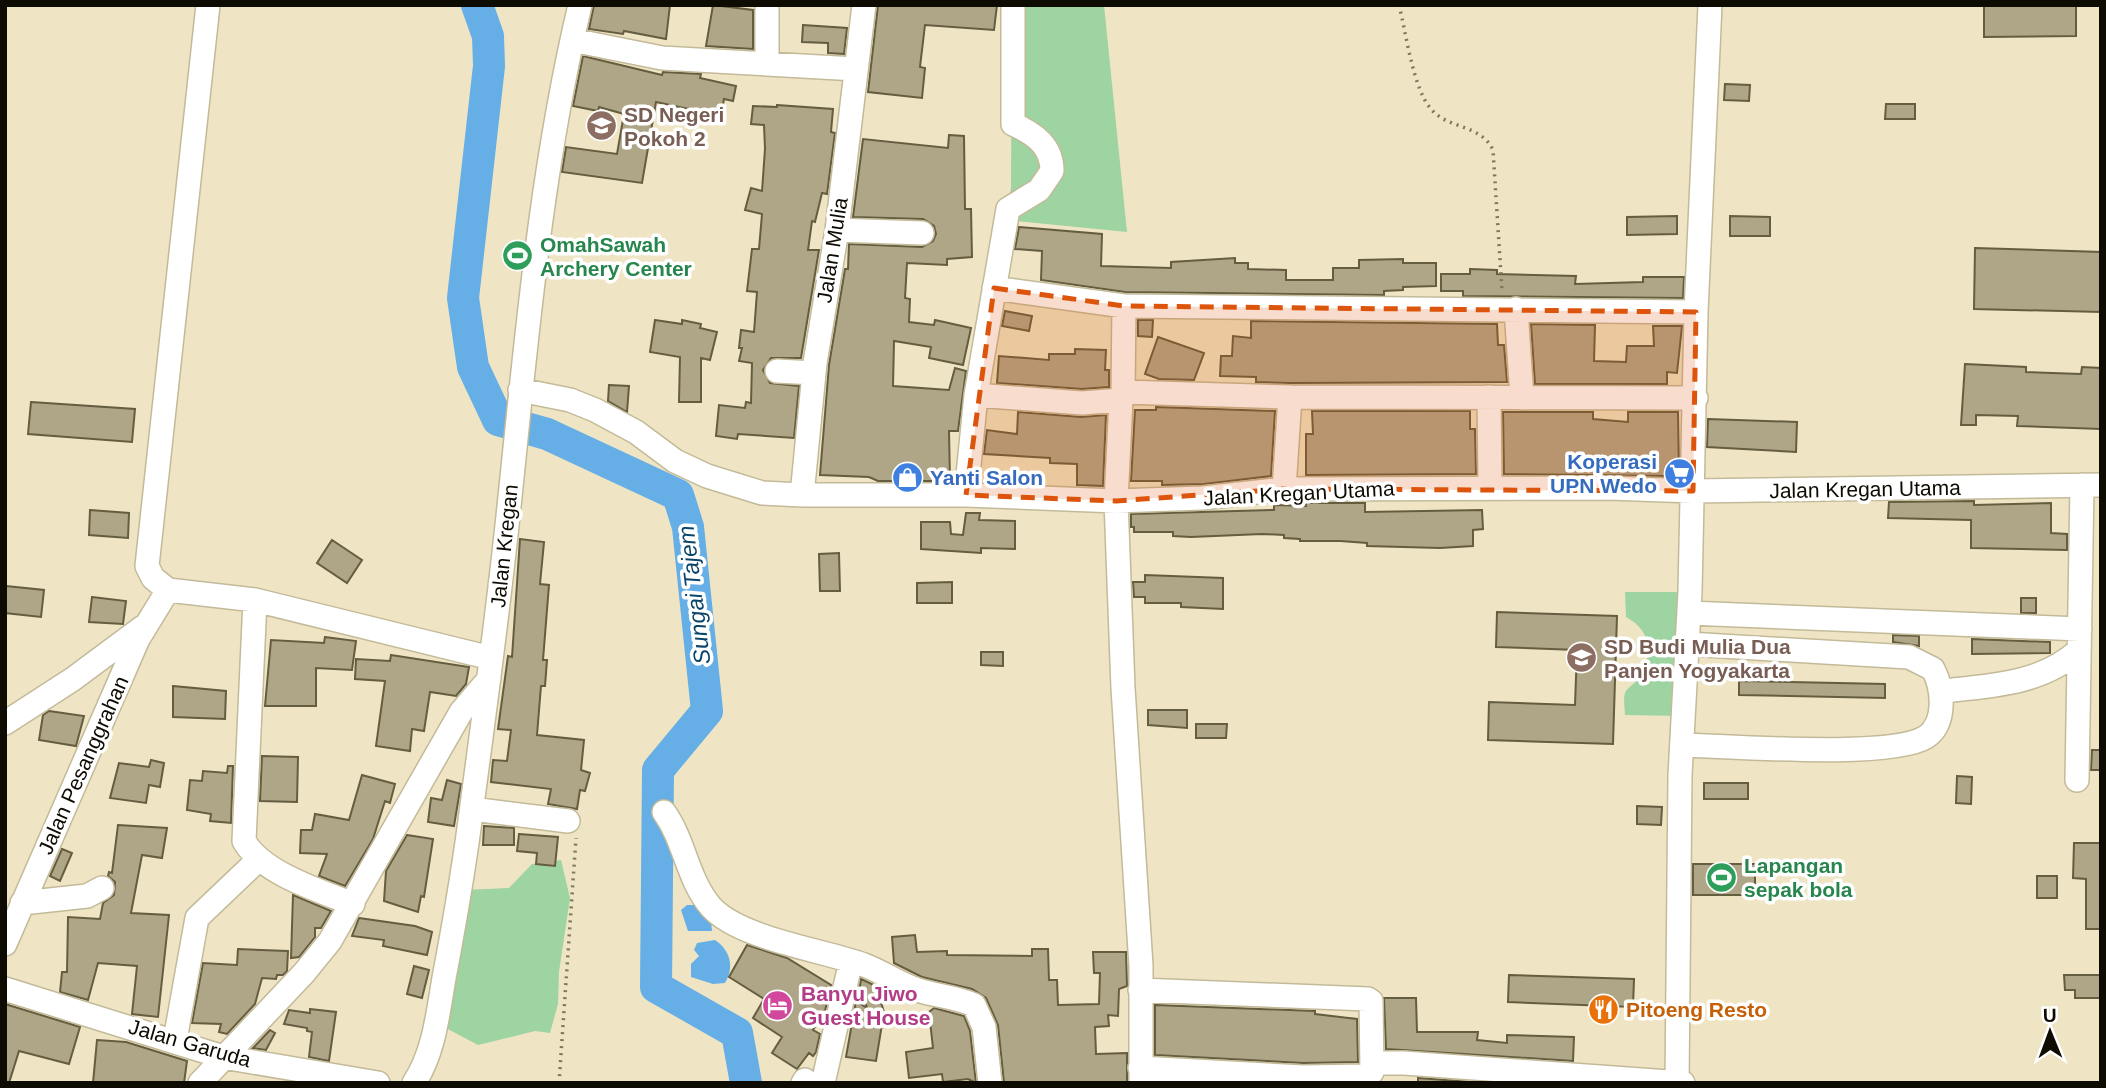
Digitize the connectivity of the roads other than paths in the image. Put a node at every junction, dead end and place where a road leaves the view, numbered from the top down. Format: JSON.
{"nodes":[{"id":1,"x":208,"y":5,"type":"edge"},
{"id":2,"x":580,"y":5,"type":"edge"},
{"id":3,"x":767,"y":5,"type":"edge"},
{"id":4,"x":864,"y":5,"type":"edge"},
{"id":5,"x":1013,"y":5,"type":"edge"},
{"id":6,"x":1710,"y":5,"type":"edge"},
{"id":7,"x":572,"y":40,"type":"junction"},
{"id":8,"x":767,"y":64,"type":"junction"},
{"id":9,"x":856,"y":69,"type":"junction"},
{"id":10,"x":837,"y":230,"type":"junction"},
{"id":11,"x":922,"y":233,"type":"dead end"},
{"id":12,"x":994,"y":288,"type":"junction"},
{"id":13,"x":1124,"y":306,"type":"junction"},
{"id":14,"x":1510,"y":309,"type":"junction"},
{"id":15,"x":1696,"y":312,"type":"junction"},
{"id":16,"x":777,"y":371,"type":"dead end"},
{"id":17,"x":814,"y":373,"type":"junction"},
{"id":18,"x":520,"y":390,"type":"junction"},
{"id":19,"x":976,"y":395,"type":"junction"},
{"id":20,"x":1290,"y":397,"type":"junction"},
{"id":21,"x":1489,"y":397,"type":"junction"},
{"id":22,"x":1522,"y":398,"type":"junction"},
{"id":23,"x":1696,"y":398,"type":"junction"},
{"id":24,"x":2091,"y":485,"type":"edge"},
{"id":25,"x":1490,"y":487,"type":"junction"},
{"id":26,"x":1284,"y":489,"type":"junction"},
{"id":27,"x":1693,"y":491,"type":"junction"},
{"id":28,"x":802,"y":495,"type":"junction"},
{"id":29,"x":967,"y":495,"type":"junction"},
{"id":30,"x":1116,"y":501,"type":"junction"},
{"id":31,"x":168,"y":590,"type":"junction"},
{"id":32,"x":255,"y":600,"type":"junction"},
{"id":33,"x":1689,"y":613,"type":"junction"},
{"id":34,"x":146,"y":625,"type":"junction"},
{"id":35,"x":2079,"y":639,"type":"junction"},
{"id":36,"x":1688,"y":644,"type":"junction"},
{"id":37,"x":490,"y":668,"type":"junction"},
{"id":38,"x":1942,"y":691,"type":"junction"},
{"id":39,"x":5,"y":723,"type":"edge"},
{"id":40,"x":1682,"y":745,"type":"junction"},
{"id":41,"x":2077,"y":780,"type":"dead end"},
{"id":42,"x":472,"y":809,"type":"junction"},
{"id":43,"x":664,"y":812,"type":"dead end"},
{"id":44,"x":568,"y":821,"type":"road end"},
{"id":45,"x":259,"y":859,"type":"junction"},
{"id":46,"x":102,"y":888,"type":"dead end"},
{"id":47,"x":22,"y":904,"type":"junction"},
{"id":48,"x":353,"y":904,"type":"junction"},
{"id":49,"x":5,"y":944,"type":"edge"},
{"id":50,"x":851,"y":961,"type":"junction"},
{"id":51,"x":5,"y":989,"type":"edge"},
{"id":52,"x":1140,"y":990,"type":"junction"},
{"id":53,"x":175,"y":1040,"type":"junction"},
{"id":54,"x":223,"y":1057,"type":"junction"},
{"id":55,"x":1372,"y":1072,"type":"junction"},
{"id":56,"x":1141,"y":1075,"type":"edge"},
{"id":57,"x":1507,"y":1076,"type":"edge"},
{"id":58,"x":1632,"y":1080,"type":"edge"},
{"id":59,"x":810,"y":1082,"type":"edge"},
{"id":60,"x":1679,"y":1082,"type":"edge"},
{"id":61,"x":200,"y":1083,"type":"edge"},
{"id":62,"x":378,"y":1083,"type":"edge"},
{"id":63,"x":414,"y":1083,"type":"edge"},
{"id":64,"x":990,"y":1083,"type":"edge"}],
"edges":[{"from":1,"to":31,"type":"street"},
{"from":2,"to":7,"type":"street","name":"Jalan Kregan"},
{"from":3,"to":8,"type":"street"},
{"from":4,"to":9,"type":"street","name":"Jalan Mulia"},
{"from":5,"to":12,"type":"street"},
{"from":6,"to":15,"type":"street"},
{"from":7,"to":8,"type":"street"},
{"from":7,"to":18,"type":"street","name":"Jalan Kregan"},
{"from":8,"to":9,"type":"street"},
{"from":9,"to":10,"type":"street","name":"Jalan Mulia"},
{"from":10,"to":11,"type":"street"},
{"from":10,"to":17,"type":"street","name":"Jalan Mulia"},
{"from":12,"to":13,"type":"street"},
{"from":12,"to":19,"type":"street"},
{"from":13,"to":14,"type":"street"},
{"from":13,"to":20,"type":"street"},
{"from":14,"to":15,"type":"street"},
{"from":14,"to":22,"type":"street"},
{"from":15,"to":23,"type":"street"},
{"from":16,"to":17,"type":"street"},
{"from":17,"to":28,"type":"street","name":"Jalan Mulia"},
{"from":18,"to":28,"type":"street","name":"Jalan Kregan Utama"},
{"from":18,"to":37,"type":"street","name":"Jalan Kregan"},
{"from":19,"to":29,"type":"street"},
{"from":19,"to":30,"type":"street"},
{"from":20,"to":21,"type":"street"},
{"from":20,"to":26,"type":"street"},
{"from":21,"to":22,"type":"street"},
{"from":21,"to":25,"type":"street"},
{"from":22,"to":23,"type":"street"},
{"from":23,"to":27,"type":"street"},
{"from":24,"to":27,"type":"street","name":"Jalan Kregan Utama"},
{"from":24,"to":35,"type":"street"},
{"from":25,"to":26,"type":"street","name":"Jalan Kregan Utama"},
{"from":25,"to":27,"type":"street","name":"Jalan Kregan Utama"},
{"from":26,"to":30,"type":"street","name":"Jalan Kregan Utama"},
{"from":27,"to":33,"type":"street"},
{"from":28,"to":29,"type":"street","name":"Jalan Kregan Utama"},
{"from":29,"to":30,"type":"street","name":"Jalan Kregan Utama"},
{"from":30,"to":52,"type":"street"},
{"from":31,"to":32,"type":"street"},
{"from":31,"to":34,"type":"street","name":"Jalan Pesanggrahan"},
{"from":32,"to":37,"type":"street"},
{"from":32,"to":45,"type":"street"},
{"from":33,"to":35,"type":"street"},
{"from":33,"to":36,"type":"street"},
{"from":34,"to":39,"type":"street"},
{"from":34,"to":47,"type":"street","name":"Jalan Pesanggrahan"},
{"from":35,"to":38,"type":"street"},
{"from":35,"to":41,"type":"street"},
{"from":36,"to":38,"type":"street"},
{"from":36,"to":40,"type":"street"},
{"from":37,"to":42,"type":"street","name":"Jalan Kregan"},
{"from":37,"to":48,"type":"street"},
{"from":38,"to":40,"type":"street"},
{"from":40,"to":60,"type":"street"},
{"from":42,"to":44,"type":"street"},
{"from":42,"to":63,"type":"street","name":"Jalan Kregan"},
{"from":43,"to":50,"type":"street"},
{"from":45,"to":48,"type":"street"},
{"from":45,"to":53,"type":"street"},
{"from":46,"to":47,"type":"street"},
{"from":47,"to":49,"type":"street","name":"Jalan Pesanggrahan"},
{"from":48,"to":54,"type":"street"},
{"from":50,"to":59,"type":"street"},
{"from":50,"to":64,"type":"street"},
{"from":51,"to":53,"type":"street","name":"Jalan Garuda"},
{"from":52,"to":55,"type":"street"},
{"from":52,"to":56,"type":"street"},
{"from":53,"to":54,"type":"street","name":"Jalan Garuda"},
{"from":54,"to":61,"type":"street"},
{"from":54,"to":62,"type":"street","name":"Jalan Garuda"},
{"from":55,"to":56,"type":"street"},
{"from":55,"to":57,"type":"street"},
{"from":57,"to":58,"type":"street"},
{"from":58,"to":60,"type":"street"}]}
